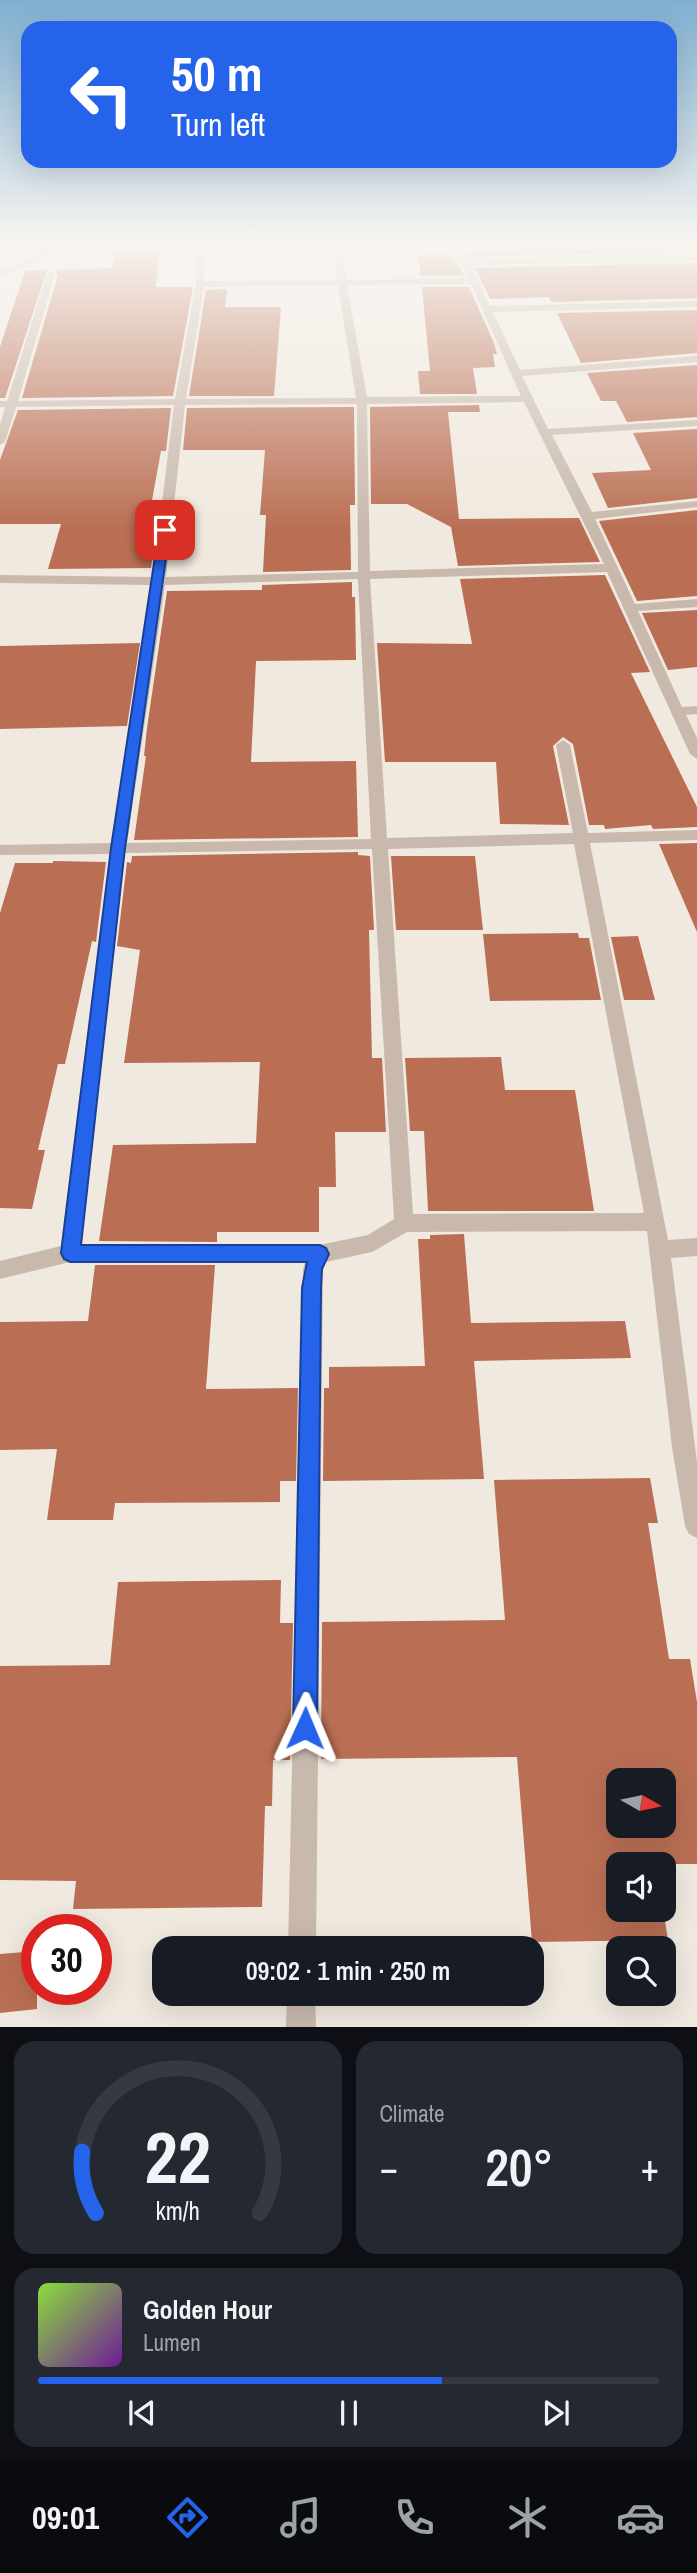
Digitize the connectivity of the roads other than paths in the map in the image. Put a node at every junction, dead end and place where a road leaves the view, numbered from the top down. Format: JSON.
{"nodes":[{"id":1,"x":31,"y":340,"type":"edge"},
{"id":2,"x":191,"y":340,"type":"edge"},
{"id":3,"x":352,"y":340,"type":"edge"},
{"id":4,"x":501,"y":340,"type":"edge"},
{"id":5,"x":697,"y":359,"type":"edge"},
{"id":6,"x":516,"y":373,"type":"junction"},
{"id":7,"x":528,"y":398,"type":"junction"},
{"id":8,"x":362,"y":400,"type":"junction"},
{"id":9,"x":180,"y":402,"type":"junction"},
{"id":10,"x":0,"y":404,"type":"edge"},
{"id":11,"x":13,"y":404,"type":"junction"},
{"id":12,"x":697,"y":423,"type":"edge"},
{"id":13,"x":545,"y":432,"type":"junction"},
{"id":14,"x":0,"y":442,"type":"edge"},
{"id":15,"x":697,"y":504,"type":"edge"},
{"id":16,"x":588,"y":516,"type":"junction"},
{"id":17,"x":610,"y":568,"type":"junction"},
{"id":18,"x":363,"y":576,"type":"junction"},
{"id":19,"x":0,"y":579,"type":"edge"},
{"id":20,"x":159,"y":581,"type":"junction"},
{"id":21,"x":697,"y":603,"type":"edge"},
{"id":22,"x":629,"y":608,"type":"junction"},
{"id":23,"x":697,"y":710,"type":"edge"},
{"id":24,"x":677,"y":712,"type":"junction"},
{"id":25,"x":563,"y":745,"type":"dead end"},
{"id":26,"x":697,"y":754,"type":"edge"},
{"id":27,"x":697,"y":835,"type":"edge"},
{"id":28,"x":582,"y":838,"type":"junction"},
{"id":29,"x":378,"y":844,"type":"junction"},
{"id":30,"x":118,"y":848,"type":"junction"},
{"id":31,"x":0,"y":850,"type":"edge"},
{"id":32,"x":656,"y":1222,"type":"junction"},
{"id":33,"x":404,"y":1223,"type":"junction"},
{"id":34,"x":697,"y":1247,"type":"edge"},
{"id":35,"x":660,"y":1250,"type":"junction"},
{"id":36,"x":70,"y":1253,"type":"junction"},
{"id":37,"x":320,"y":1254,"type":"junction"},
{"id":38,"x":0,"y":1270,"type":"edge"},
{"id":39,"x":690,"y":1447,"type":"edge"},
{"id":40,"x":697,"y":1527,"type":"edge"},
{"id":41,"x":302,"y":1936,"type":"edge"},
{"id":42,"x":301,"y":2006,"type":"edge"},
{"id":43,"x":301,"y":2027,"type":"edge"}],
"edges":[{"from":1,"to":11,"type":"street"},
{"from":2,"to":9,"type":"street"},
{"from":3,"to":8,"type":"street"},
{"from":4,"to":6,"type":"street"},
{"from":5,"to":6,"type":"street"},
{"from":6,"to":7,"type":"street"},
{"from":7,"to":8,"type":"street"},
{"from":7,"to":13,"type":"street"},
{"from":8,"to":9,"type":"street"},
{"from":8,"to":18,"type":"street"},
{"from":9,"to":11,"type":"street"},
{"from":9,"to":20,"type":"street"},
{"from":10,"to":11,"type":"street"},
{"from":11,"to":14,"type":"street"},
{"from":12,"to":13,"type":"street"},
{"from":13,"to":16,"type":"street"},
{"from":15,"to":16,"type":"street"},
{"from":16,"to":17,"type":"street"},
{"from":17,"to":18,"type":"street"},
{"from":17,"to":22,"type":"street"},
{"from":18,"to":20,"type":"street"},
{"from":18,"to":29,"type":"street"},
{"from":19,"to":20,"type":"street"},
{"from":20,"to":30,"type":"street"},
{"from":21,"to":22,"type":"street"},
{"from":22,"to":24,"type":"street"},
{"from":23,"to":24,"type":"street"},
{"from":24,"to":26,"type":"street"},
{"from":25,"to":28,"type":"street"},
{"from":27,"to":28,"type":"street"},
{"from":28,"to":29,"type":"street"},
{"from":28,"to":32,"type":"street"},
{"from":29,"to":30,"type":"street"},
{"from":29,"to":33,"type":"street"},
{"from":30,"to":31,"type":"street"},
{"from":30,"to":36,"type":"street"},
{"from":32,"to":33,"type":"street"},
{"from":32,"to":35,"type":"street"},
{"from":33,"to":37,"type":"street"},
{"from":34,"to":35,"type":"street"},
{"from":35,"to":39,"type":"street"},
{"from":36,"to":37,"type":"street"},
{"from":36,"to":38,"type":"street"},
{"from":37,"to":41,"type":"street"},
{"from":39,"to":40,"type":"street"},
{"from":42,"to":43,"type":"street"}]}
